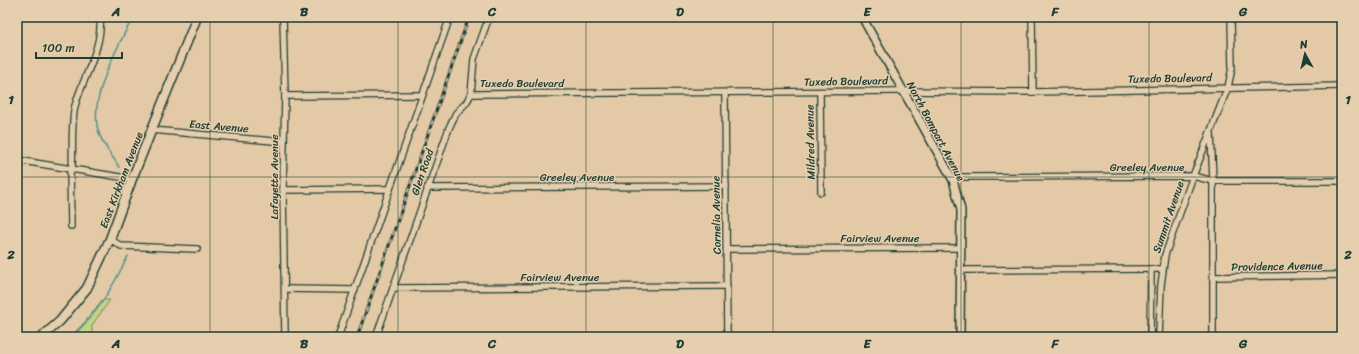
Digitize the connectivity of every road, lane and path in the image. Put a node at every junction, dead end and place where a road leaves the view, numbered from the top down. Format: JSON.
{"nodes":[{"id":1,"x":100,"y":17,"type":"edge"},
{"id":2,"x":198,"y":17,"type":"edge"},
{"id":3,"x":283,"y":17,"type":"edge"},
{"id":4,"x":450,"y":17,"type":"edge"},
{"id":5,"x":489,"y":17,"type":"edge"},
{"id":6,"x":862,"y":17,"type":"edge"},
{"id":7,"x":1032,"y":17,"type":"edge"},
{"id":8,"x":1232,"y":17,"type":"edge"},
{"id":9,"x":1342,"y":86,"type":"edge"},
{"id":10,"x":1228,"y":87,"type":"junction"},
{"id":11,"x":902,"y":91,"type":"junction"},
{"id":12,"x":820,"y":92,"type":"junction"},
{"id":13,"x":1033,"y":92,"type":"junction"},
{"id":14,"x":725,"y":93,"type":"junction"},
{"id":15,"x":471,"y":94,"type":"junction"},
{"id":16,"x":422,"y":95,"type":"junction"},
{"id":17,"x":285,"y":96,"type":"junction"},
{"id":18,"x":152,"y":130,"type":"junction"},
{"id":19,"x":1211,"y":131,"type":"junction"},
{"id":20,"x":284,"y":142,"type":"junction"},
{"id":21,"x":17,"y":160,"type":"edge"},
{"id":22,"x":71,"y":168,"type":"junction"},
{"id":23,"x":1193,"y":176,"type":"junction"},
{"id":24,"x":132,"y":179,"type":"junction"},
{"id":25,"x":953,"y":180,"type":"junction"},
{"id":26,"x":1213,"y":181,"type":"junction"},
{"id":27,"x":1342,"y":181,"type":"edge"},
{"id":28,"x":726,"y":186,"type":"junction"},
{"id":29,"x":427,"y":188,"type":"junction"},
{"id":30,"x":390,"y":189,"type":"junction"},
{"id":31,"x":283,"y":190,"type":"junction"},
{"id":32,"x":821,"y":192,"type":"dead end"},
{"id":33,"x":71,"y":226,"type":"dead end"},
{"id":34,"x":110,"y":239,"type":"junction"},
{"id":35,"x":960,"y":248,"type":"junction"},
{"id":36,"x":197,"y":249,"type":"dead end"},
{"id":37,"x":727,"y":249,"type":"junction"},
{"id":38,"x":1151,"y":269,"type":"junction"},
{"id":39,"x":1162,"y":269,"type":"junction"},
{"id":40,"x":961,"y":270,"type":"junction"},
{"id":41,"x":1342,"y":275,"type":"edge"},
{"id":42,"x":1212,"y":277,"type":"junction"},
{"id":43,"x":727,"y":286,"type":"junction"},
{"id":44,"x":393,"y":288,"type":"junction"},
{"id":45,"x":285,"y":289,"type":"junction"},
{"id":46,"x":355,"y":290,"type":"junction"},
{"id":47,"x":42,"y":337,"type":"edge"},
{"id":48,"x":285,"y":337,"type":"edge"},
{"id":49,"x":338,"y":337,"type":"edge"},
{"id":50,"x":376,"y":337,"type":"edge"},
{"id":51,"x":727,"y":337,"type":"edge"},
{"id":52,"x":960,"y":337,"type":"edge"},
{"id":53,"x":1150,"y":337,"type":"edge"},
{"id":54,"x":1159,"y":337,"type":"edge"},
{"id":55,"x":1213,"y":337,"type":"edge"}],
"edges":[{"from":1,"to":22,"type":"street"},
{"from":2,"to":18,"type":"main road","name":"East Kirkham Avenue"},
{"from":3,"to":17,"type":"street","name":"Lafayette Avenue"},
{"from":4,"to":16,"type":"street"},
{"from":5,"to":15,"type":"street"},
{"from":6,"to":11,"type":"street","name":"North Bompart Avenue"},
{"from":7,"to":13,"type":"street"},
{"from":8,"to":10,"type":"street","name":"Summit Avenue"},
{"from":9,"to":10,"type":"street","name":"Tuxedo Boulevard"},
{"from":10,"to":13,"type":"street","name":"Tuxedo Boulevard"},
{"from":10,"to":19,"type":"street","name":"Summit Avenue"},
{"from":11,"to":12,"type":"street","name":"Tuxedo Boulevard"},
{"from":11,"to":13,"type":"street","name":"Tuxedo Boulevard"},
{"from":11,"to":25,"type":"street","name":"North Bompart Avenue"},
{"from":12,"to":14,"type":"street","name":"Tuxedo Boulevard"},
{"from":12,"to":32,"type":"street","name":"Mildred Avenue"},
{"from":14,"to":15,"type":"street","name":"Tuxedo Boulevard"},
{"from":14,"to":28,"type":"street","name":"Cornelia Avenue"},
{"from":15,"to":29,"type":"street","name":"Glen Road"},
{"from":16,"to":17,"type":"street"},
{"from":16,"to":30,"type":"street"},
{"from":17,"to":20,"type":"street","name":"Lafayette Avenue"},
{"from":18,"to":20,"type":"street","name":"East Avenue"},
{"from":18,"to":24,"type":"main road","name":"East Kirkham Avenue"},
{"from":19,"to":23,"type":"street","name":"Summit Avenue"},
{"from":19,"to":26,"type":"street","name":"Summit Avenue"},
{"from":20,"to":31,"type":"street","name":"Lafayette Avenue"},
{"from":21,"to":22,"type":"street"},
{"from":22,"to":24,"type":"street"},
{"from":22,"to":33,"type":"street"},
{"from":23,"to":25,"type":"street","name":"Greeley Avenue"},
{"from":23,"to":26,"type":"street","name":"Greeley Avenue"},
{"from":23,"to":39,"type":"street","name":"Summit Avenue"},
{"from":24,"to":34,"type":"main road","name":"East Kirkham Avenue"},
{"from":25,"to":35,"type":"street","name":"North Bompart Avenue"},
{"from":26,"to":27,"type":"street","name":"Greeley Avenue"},
{"from":26,"to":42,"type":"street","name":"Summit Avenue"},
{"from":28,"to":29,"type":"street","name":"Greeley Avenue"},
{"from":28,"to":37,"type":"street","name":"Cornelia Avenue"},
{"from":29,"to":44,"type":"street","name":"Glen Road"},
{"from":30,"to":31,"type":"street"},
{"from":30,"to":46,"type":"street"},
{"from":31,"to":45,"type":"street","name":"Lafayette Avenue"},
{"from":34,"to":36,"type":"street"},
{"from":34,"to":47,"type":"main road","name":"East Kirkham Avenue"},
{"from":35,"to":37,"type":"street","name":"Fairview Avenue"},
{"from":35,"to":40,"type":"street","name":"North Bompart Avenue"},
{"from":37,"to":43,"type":"street","name":"Cornelia Avenue"},
{"from":38,"to":39,"type":"street"},
{"from":38,"to":40,"type":"street"},
{"from":38,"to":53,"type":"street"},
{"from":39,"to":54,"type":"street","name":"Summit Avenue"},
{"from":40,"to":52,"type":"street","name":"North Bompart Avenue"},
{"from":41,"to":42,"type":"street","name":"Providence Avenue"},
{"from":42,"to":55,"type":"street","name":"Summit Avenue"},
{"from":43,"to":44,"type":"street","name":"Fairview Avenue"},
{"from":43,"to":51,"type":"street","name":"Cornelia Avenue"},
{"from":44,"to":50,"type":"street","name":"Glen Road"},
{"from":45,"to":46,"type":"street"},
{"from":45,"to":48,"type":"street","name":"Lafayette Avenue"},
{"from":46,"to":49,"type":"street"}]}
